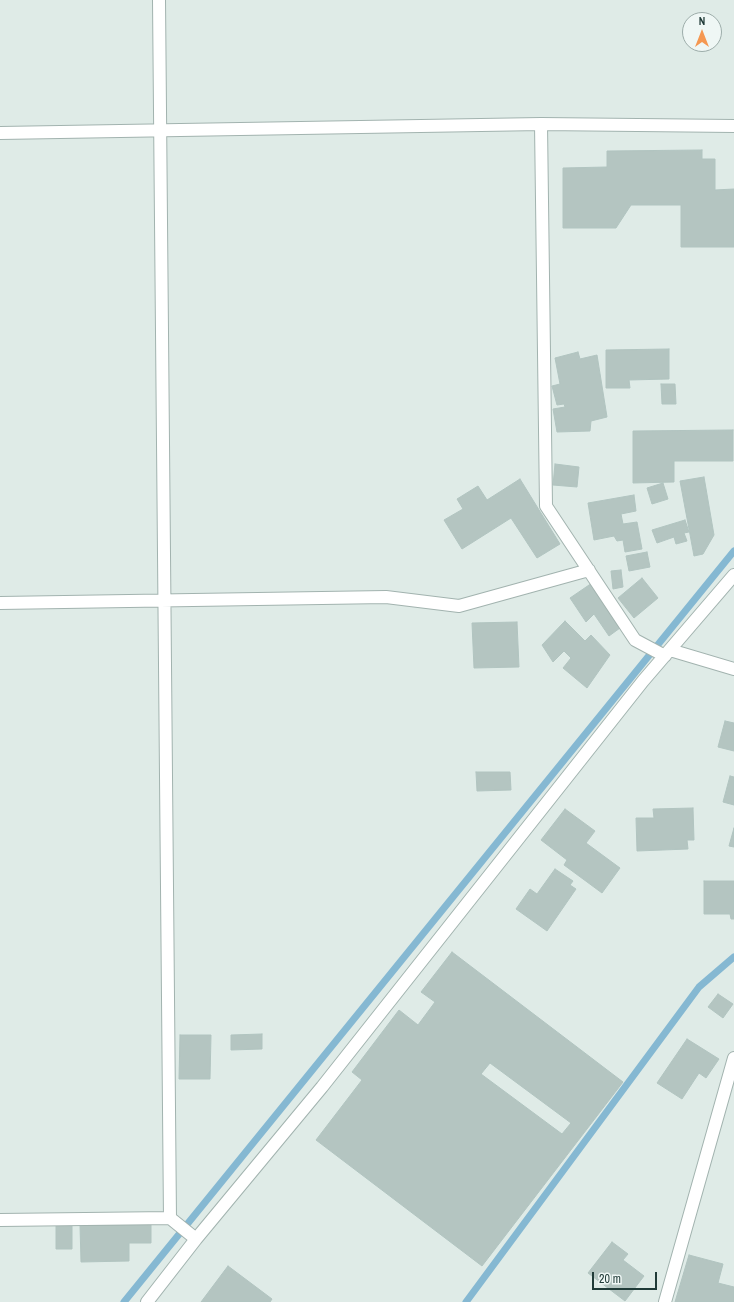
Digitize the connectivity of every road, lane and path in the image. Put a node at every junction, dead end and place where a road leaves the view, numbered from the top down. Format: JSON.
{"nodes":[{"id":1,"x":160,"y":0,"type":"edge"},
{"id":2,"x":541,"y":124,"type":"junction"},
{"id":3,"x":734,"y":126,"type":"edge"},
{"id":4,"x":160,"y":132,"type":"junction"},
{"id":5,"x":0,"y":133,"type":"edge"},
{"id":6,"x":589,"y":570,"type":"junction"},
{"id":7,"x":734,"y":575,"type":"edge"},
{"id":8,"x":165,"y":601,"type":"junction"},
{"id":9,"x":0,"y":603,"type":"edge"},
{"id":10,"x":667,"y":653,"type":"junction"},
{"id":11,"x":734,"y":669,"type":"edge"},
{"id":12,"x":734,"y":1058,"type":"edge"},
{"id":13,"x":170,"y":1218,"type":"junction"},
{"id":14,"x":0,"y":1220,"type":"edge"},
{"id":15,"x":196,"y":1239,"type":"junction"},
{"id":16,"x":146,"y":1302,"type":"edge"},
{"id":17,"x":665,"y":1302,"type":"edge"}],
"edges":[{"from":1,"to":4,"type":"street"},
{"from":2,"to":3,"type":"street"},
{"from":2,"to":4,"type":"street"},
{"from":2,"to":6,"type":"street"},
{"from":4,"to":5,"type":"street"},
{"from":4,"to":8,"type":"street"},
{"from":6,"to":8,"type":"street"},
{"from":6,"to":10,"type":"street"},
{"from":7,"to":10,"type":"street"},
{"from":8,"to":9,"type":"street"},
{"from":8,"to":13,"type":"street"},
{"from":10,"to":11,"type":"street"},
{"from":10,"to":15,"type":"street"},
{"from":12,"to":17,"type":"street"},
{"from":13,"to":14,"type":"street"},
{"from":13,"to":15,"type":"street"},
{"from":15,"to":16,"type":"street"}]}
